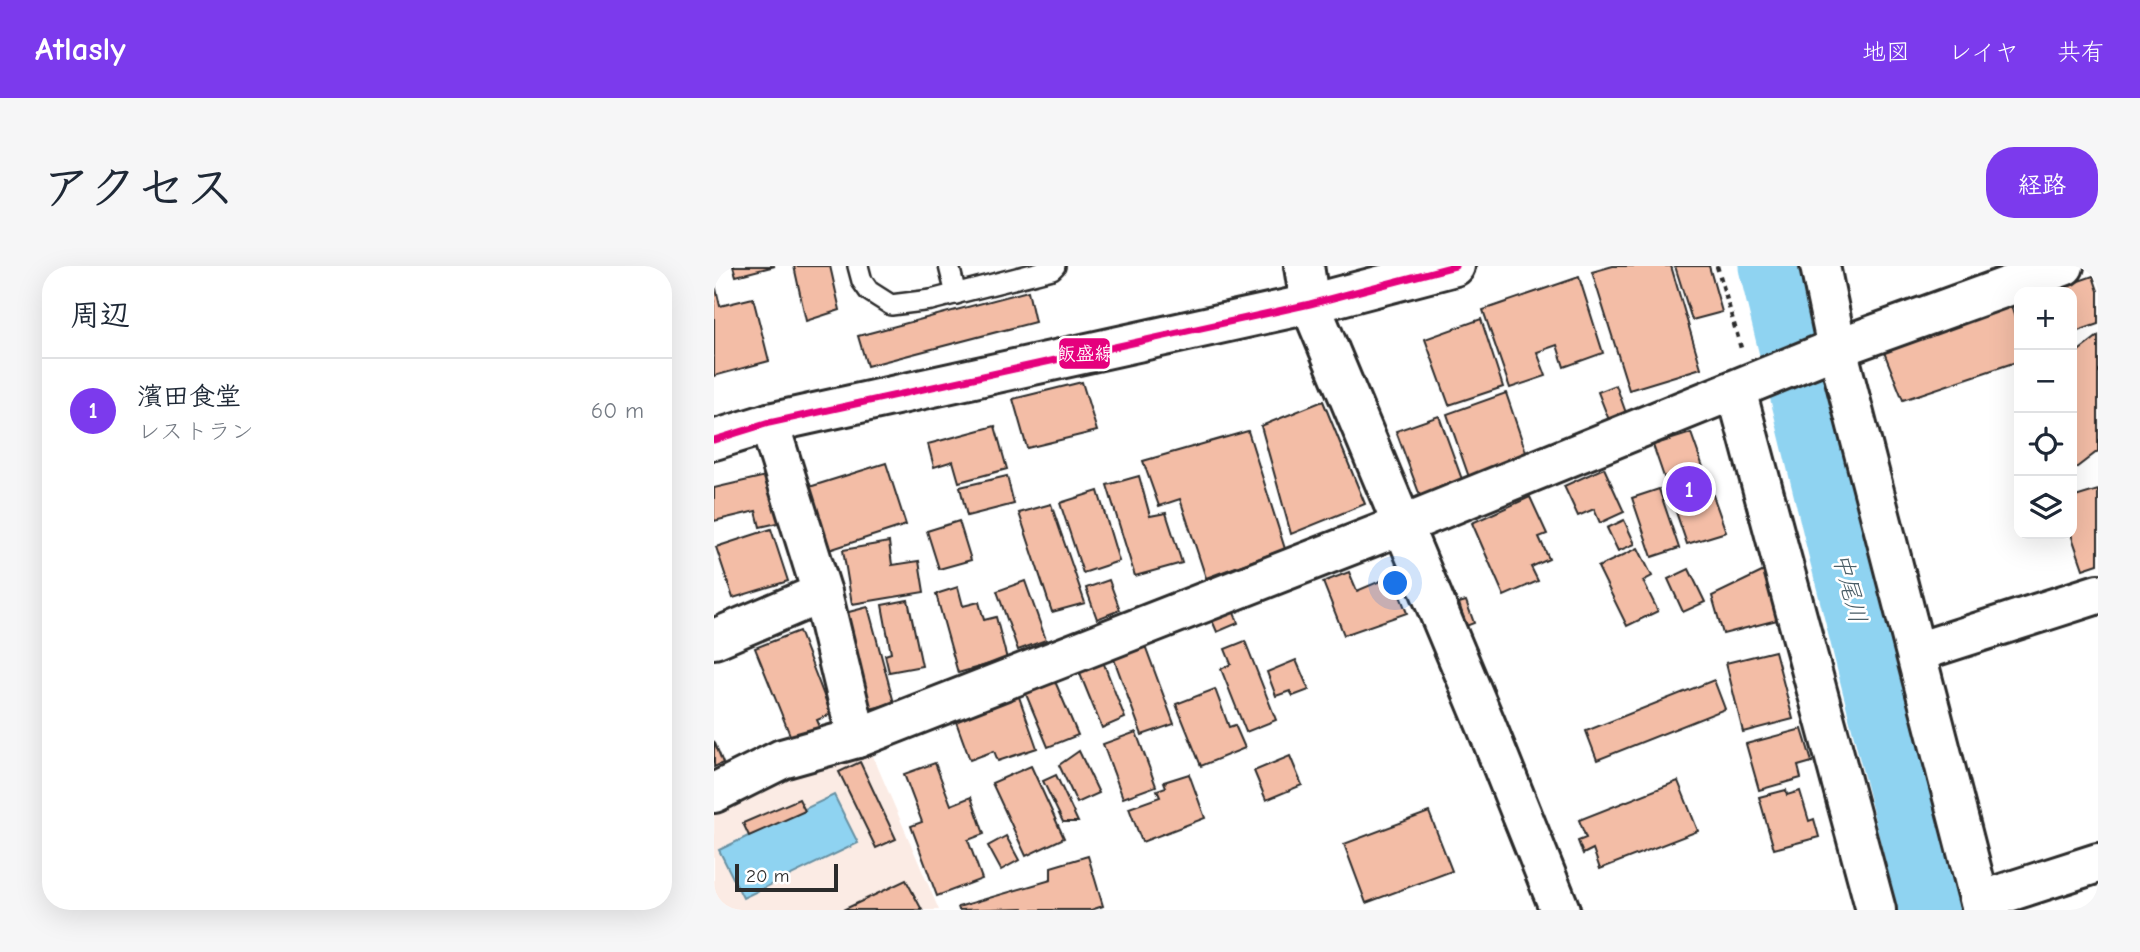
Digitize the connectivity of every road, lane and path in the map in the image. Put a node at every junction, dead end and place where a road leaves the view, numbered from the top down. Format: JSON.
{"nodes":[{"id":1,"x":858,"y":266,"type":"edge"},
{"id":2,"x":949,"y":266,"type":"edge"},
{"id":3,"x":1055,"y":266,"type":"edge"},
{"id":4,"x":1304,"y":266,"type":"edge"},
{"id":5,"x":1455,"y":266,"type":"edge"},
{"id":6,"x":1717,"y":266,"type":"edge"},
{"id":7,"x":1820,"y":266,"type":"edge"},
{"id":8,"x":2064,"y":266,"type":"edge"},
{"id":9,"x":1015,"y":272,"type":"edge"},
{"id":10,"x":956,"y":294,"type":"junction"},
{"id":11,"x":1310,"y":304,"type":"junction"},
{"id":12,"x":1838,"y":348,"type":"junction"},
{"id":13,"x":1744,"y":386,"type":"junction"},
{"id":14,"x":769,"y":423,"type":"junction"},
{"id":15,"x":714,"y":440,"type":"edge"},
{"id":16,"x":1402,"y":525,"type":"junction"},
{"id":17,"x":822,"y":593,"type":"junction"},
{"id":18,"x":2098,"y":594,"type":"edge"},
{"id":19,"x":714,"y":639,"type":"edge"},
{"id":20,"x":1917,"y":652,"type":"junction"},
{"id":21,"x":858,"y":738,"type":"junction"},
{"id":22,"x":714,"y":793,"type":"edge"},
{"id":23,"x":2098,"y":863,"type":"edge"},
{"id":24,"x":1981,"y":906,"type":"edge"},
{"id":25,"x":1560,"y":910,"type":"edge"},
{"id":26,"x":1876,"y":910,"type":"edge"}],
"edges":[{"from":1,"to":10,"type":"lane"},
{"from":2,"to":10,"type":"lane"},
{"from":3,"to":9,"type":"lane"},
{"from":4,"to":11,"type":"main road"},
{"from":5,"to":11,"type":"main road"},
{"from":6,"to":13,"type":"path"},
{"from":7,"to":12,"type":"main road"},
{"from":8,"to":12,"type":"main road"},
{"from":9,"to":10,"type":"lane"},
{"from":11,"to":14,"type":"main road"},
{"from":11,"to":16,"type":"main road"},
{"from":12,"to":13,"type":"main road"},
{"from":12,"to":20,"type":"main road"},
{"from":13,"to":16,"type":"main road"},
{"from":13,"to":26,"type":"main road"},
{"from":14,"to":15,"type":"main road"},
{"from":14,"to":17,"type":"main road"},
{"from":16,"to":21,"type":"main road"},
{"from":16,"to":25,"type":"main road"},
{"from":17,"to":19,"type":"main road"},
{"from":17,"to":21,"type":"main road"},
{"from":18,"to":20,"type":"main road"},
{"from":20,"to":24,"type":"main road"},
{"from":21,"to":22,"type":"main road"},
{"from":23,"to":24,"type":"main road"}]}
